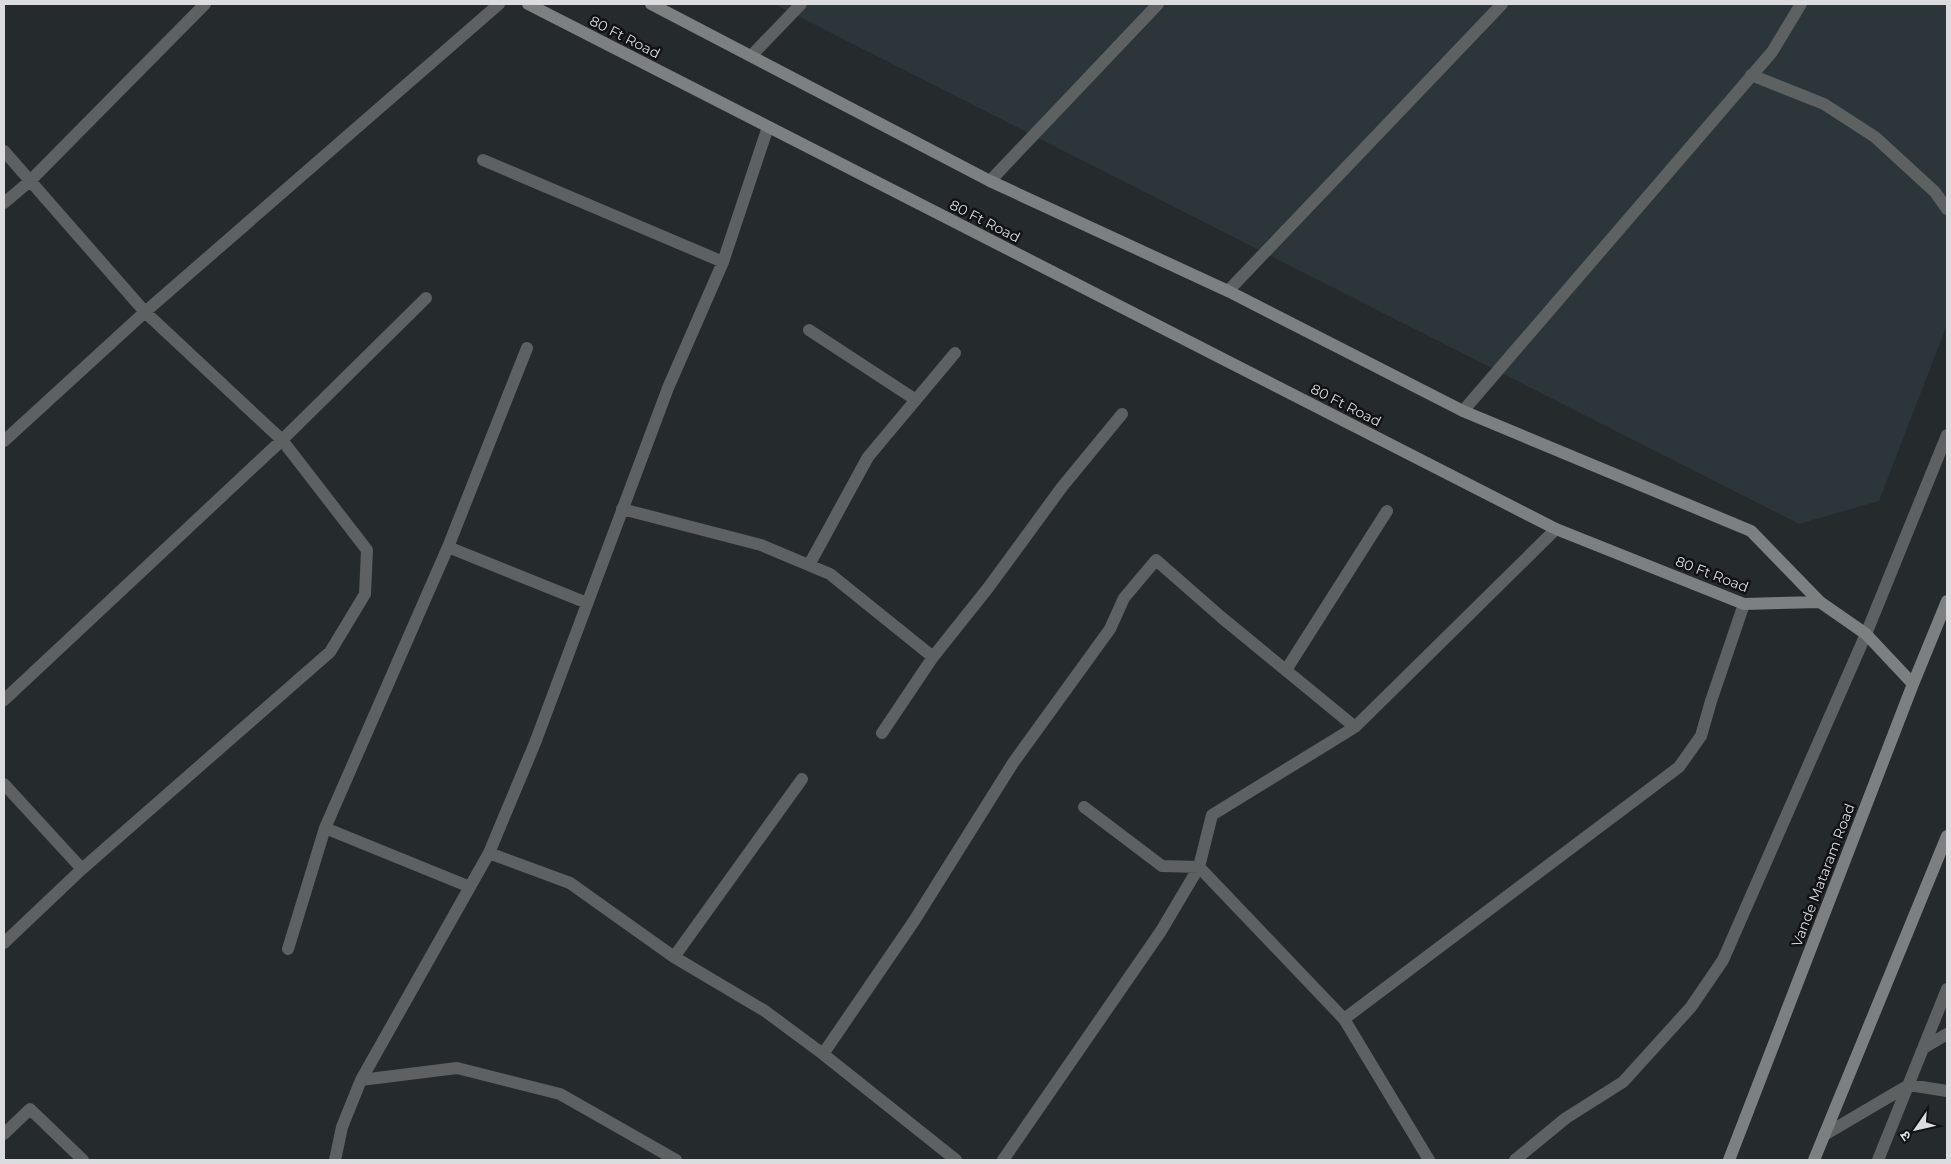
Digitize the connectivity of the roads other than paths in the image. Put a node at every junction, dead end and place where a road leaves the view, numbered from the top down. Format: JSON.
{"nodes":[{"id":1,"x":205,"y":4,"type":"edge"},
{"id":2,"x":499,"y":4,"type":"edge"},
{"id":3,"x":528,"y":4,"type":"edge"},
{"id":4,"x":651,"y":4,"type":"edge"},
{"id":5,"x":801,"y":4,"type":"edge"},
{"id":6,"x":1158,"y":4,"type":"edge"},
{"id":7,"x":1502,"y":4,"type":"edge"},
{"id":8,"x":1801,"y":4,"type":"edge"},
{"id":9,"x":751,"y":56,"type":"junction"},
{"id":10,"x":1751,"y":75,"type":"junction"},
{"id":11,"x":768,"y":127,"type":"junction"},
{"id":12,"x":4,"y":151,"type":"edge"},
{"id":13,"x":483,"y":160,"type":"dead end"},
{"id":14,"x":30,"y":181,"type":"junction"},
{"id":15,"x":990,"y":181,"type":"junction"},
{"id":16,"x":4,"y":203,"type":"edge"},
{"id":17,"x":1947,"y":209,"type":"edge"},
{"id":18,"x":723,"y":262,"type":"junction"},
{"id":19,"x":1228,"y":292,"type":"junction"},
{"id":20,"x":426,"y":298,"type":"dead end"},
{"id":21,"x":145,"y":312,"type":"junction"},
{"id":22,"x":809,"y":330,"type":"dead end"},
{"id":23,"x":527,"y":348,"type":"dead end"},
{"id":24,"x":955,"y":353,"type":"dead end"},
{"id":25,"x":916,"y":400,"type":"junction"},
{"id":26,"x":1463,"y":412,"type":"junction"},
{"id":27,"x":1122,"y":414,"type":"dead end"},
{"id":28,"x":1947,"y":435,"type":"edge"},
{"id":29,"x":4,"y":440,"type":"edge"},
{"id":30,"x":282,"y":440,"type":"junction"},
{"id":31,"x":622,"y":509,"type":"junction"},
{"id":32,"x":1388,"y":511,"type":"dead end"},
{"id":33,"x":1556,"y":529,"type":"junction"},
{"id":34,"x":448,"y":547,"type":"junction"},
{"id":35,"x":809,"y":565,"type":"junction"},
{"id":36,"x":1947,"y":601,"type":"edge"},
{"id":37,"x":1820,"y":602,"type":"junction"},
{"id":38,"x":587,"y":603,"type":"junction"},
{"id":39,"x":1744,"y":604,"type":"junction"},
{"id":40,"x":1866,"y":634,"type":"junction"},
{"id":41,"x":933,"y":657,"type":"junction"},
{"id":42,"x":1286,"y":670,"type":"junction"},
{"id":43,"x":1913,"y":684,"type":"junction"},
{"id":44,"x":4,"y":700,"type":"edge"},
{"id":45,"x":1355,"y":727,"type":"junction"},
{"id":46,"x":882,"y":733,"type":"dead end"},
{"id":47,"x":802,"y":779,"type":"dead end"},
{"id":48,"x":4,"y":784,"type":"edge"},
{"id":49,"x":1084,"y":806,"type":"dead end"},
{"id":50,"x":326,"y":828,"type":"junction"},
{"id":51,"x":1947,"y":836,"type":"edge"},
{"id":52,"x":489,"y":853,"type":"junction"},
{"id":53,"x":1199,"y":867,"type":"junction"},
{"id":54,"x":82,"y":869,"type":"junction"},
{"id":55,"x":470,"y":887,"type":"junction"},
{"id":56,"x":4,"y":943,"type":"edge"},
{"id":57,"x":288,"y":949,"type":"dead end"},
{"id":58,"x":674,"y":957,"type":"junction"},
{"id":59,"x":1947,"y":989,"type":"edge"},
{"id":60,"x":1344,"y":1019,"type":"junction"},
{"id":61,"x":1947,"y":1034,"type":"edge"},
{"id":62,"x":1925,"y":1047,"type":"junction"},
{"id":63,"x":823,"y":1054,"type":"junction"},
{"id":64,"x":361,"y":1080,"type":"junction"},
{"id":65,"x":1909,"y":1085,"type":"junction"},
{"id":66,"x":1947,"y":1092,"type":"edge"},
{"id":67,"x":4,"y":1134,"type":"edge"},
{"id":68,"x":1824,"y":1135,"type":"junction"},
{"id":69,"x":83,"y":1160,"type":"edge"},
{"id":70,"x":335,"y":1160,"type":"edge"},
{"id":71,"x":676,"y":1160,"type":"edge"},
{"id":72,"x":956,"y":1160,"type":"edge"},
{"id":73,"x":1003,"y":1160,"type":"edge"},
{"id":74,"x":1429,"y":1160,"type":"edge"},
{"id":75,"x":1515,"y":1160,"type":"edge"},
{"id":76,"x":1729,"y":1160,"type":"edge"},
{"id":77,"x":1814,"y":1160,"type":"edge"},
{"id":78,"x":1878,"y":1160,"type":"edge"}],
"edges":[{"from":1,"to":14,"type":"street"},
{"from":2,"to":21,"type":"street"},
{"from":3,"to":11,"type":"main road","name":"80 Ft Road"},
{"from":4,"to":9,"type":"main road"},
{"from":5,"to":9,"type":"street"},
{"from":6,"to":15,"type":"street"},
{"from":7,"to":19,"type":"street"},
{"from":8,"to":10,"type":"street"},
{"from":9,"to":15,"type":"main road"},
{"from":10,"to":17,"type":"street"},
{"from":10,"to":26,"type":"street"},
{"from":11,"to":18,"type":"street"},
{"from":11,"to":33,"type":"main road","name":"80 Ft Road"},
{"from":12,"to":14,"type":"street"},
{"from":13,"to":18,"type":"street"},
{"from":14,"to":16,"type":"street"},
{"from":14,"to":21,"type":"street"},
{"from":15,"to":19,"type":"main road"},
{"from":18,"to":31,"type":"street"},
{"from":19,"to":26,"type":"main road"},
{"from":20,"to":30,"type":"street"},
{"from":21,"to":29,"type":"street"},
{"from":21,"to":30,"type":"street"},
{"from":22,"to":25,"type":"street"},
{"from":23,"to":34,"type":"street"},
{"from":24,"to":25,"type":"street"},
{"from":25,"to":35,"type":"street"},
{"from":26,"to":37,"type":"main road"},
{"from":27,"to":41,"type":"street"},
{"from":28,"to":40,"type":"street"},
{"from":30,"to":44,"type":"street"},
{"from":30,"to":54,"type":"street"},
{"from":31,"to":35,"type":"street"},
{"from":31,"to":38,"type":"street"},
{"from":32,"to":42,"type":"street"},
{"from":33,"to":39,"type":"main road","name":"80 Ft Road"},
{"from":33,"to":45,"type":"street"},
{"from":34,"to":38,"type":"street"},
{"from":34,"to":50,"type":"street"},
{"from":35,"to":41,"type":"street"},
{"from":36,"to":43,"type":"main road","name":"Vande Mataram Road"},
{"from":37,"to":39,"type":"main road","name":"80 Ft Road"},
{"from":37,"to":40,"type":"main road"},
{"from":38,"to":52,"type":"street"},
{"from":39,"to":60,"type":"street"},
{"from":40,"to":43,"type":"main road"},
{"from":40,"to":75,"type":"street"},
{"from":41,"to":46,"type":"street"},
{"from":42,"to":45,"type":"street"},
{"from":42,"to":63,"type":"street"},
{"from":43,"to":76,"type":"main road","name":"Vande Mataram Road"},
{"from":45,"to":53,"type":"street"},
{"from":47,"to":58,"type":"street"},
{"from":48,"to":54,"type":"street"},
{"from":49,"to":53,"type":"street"},
{"from":50,"to":55,"type":"street"},
{"from":50,"to":57,"type":"street"},
{"from":51,"to":68,"type":"main road"},
{"from":52,"to":55,"type":"street"},
{"from":52,"to":58,"type":"street"},
{"from":53,"to":60,"type":"street"},
{"from":53,"to":73,"type":"street"},
{"from":54,"to":56,"type":"street"},
{"from":55,"to":64,"type":"street"},
{"from":58,"to":63,"type":"street"},
{"from":59,"to":62,"type":"street"},
{"from":60,"to":74,"type":"street"},
{"from":61,"to":62,"type":"street"},
{"from":62,"to":65,"type":"street"},
{"from":63,"to":72,"type":"street"},
{"from":64,"to":70,"type":"street"},
{"from":64,"to":71,"type":"street"},
{"from":65,"to":66,"type":"street"},
{"from":65,"to":68,"type":"street"},
{"from":65,"to":78,"type":"street"},
{"from":67,"to":69,"type":"street"},
{"from":68,"to":77,"type":"main road"}]}
